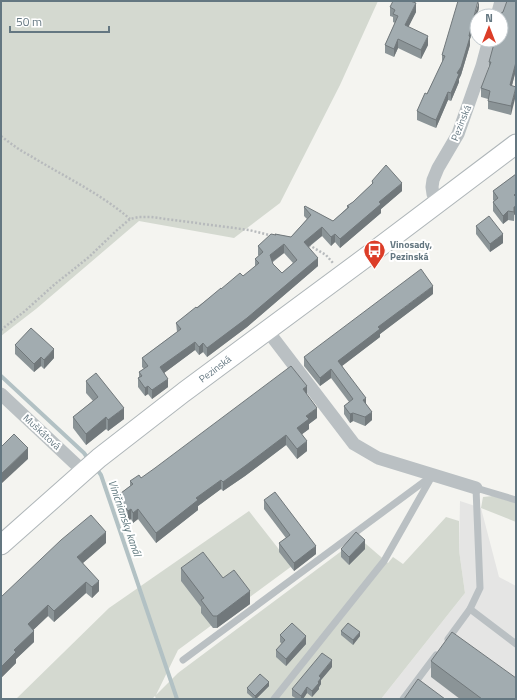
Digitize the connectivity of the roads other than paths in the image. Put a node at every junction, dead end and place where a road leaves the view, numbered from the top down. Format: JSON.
{"nodes":[{"id":1,"x":487,"y":48,"type":"edge"},
{"id":2,"x":516,"y":144,"type":"edge"},
{"id":3,"x":438,"y":202,"type":"junction"},
{"id":4,"x":267,"y":330,"type":"junction"},
{"id":5,"x":1,"y":394,"type":"edge"},
{"id":6,"x":91,"y":465,"type":"junction"},
{"id":7,"x":433,"y":475,"type":"junction"},
{"id":8,"x":476,"y":488,"type":"junction"},
{"id":9,"x":516,"y":500,"type":"edge"},
{"id":10,"x":1,"y":545,"type":"edge"},
{"id":11,"x":470,"y":609,"type":"junction"},
{"id":12,"x":516,"y":644,"type":"edge"},
{"id":13,"x":183,"y":660,"type":"dead end"},
{"id":14,"x":274,"y":699,"type":"edge"},
{"id":15,"x":403,"y":699,"type":"edge"}],
"edges":[{"from":1,"to":3,"type":"street","name":"Pezinská"},
{"from":2,"to":3,"type":"main road","name":"Pezinská"},
{"from":3,"to":4,"type":"main road","name":"Pezinská"},
{"from":4,"to":6,"type":"main road","name":"Pezinská"},
{"from":4,"to":7,"type":"street"},
{"from":5,"to":6,"type":"street","name":"Muškátová"},
{"from":6,"to":10,"type":"main road","name":"Pezinská"},
{"from":7,"to":8,"type":"street"},
{"from":7,"to":13,"type":"lane"},
{"from":7,"to":14,"type":"lane"},
{"from":8,"to":9,"type":"lane"},
{"from":8,"to":11,"type":"lane"},
{"from":11,"to":12,"type":"lane"},
{"from":11,"to":15,"type":"lane"}]}
